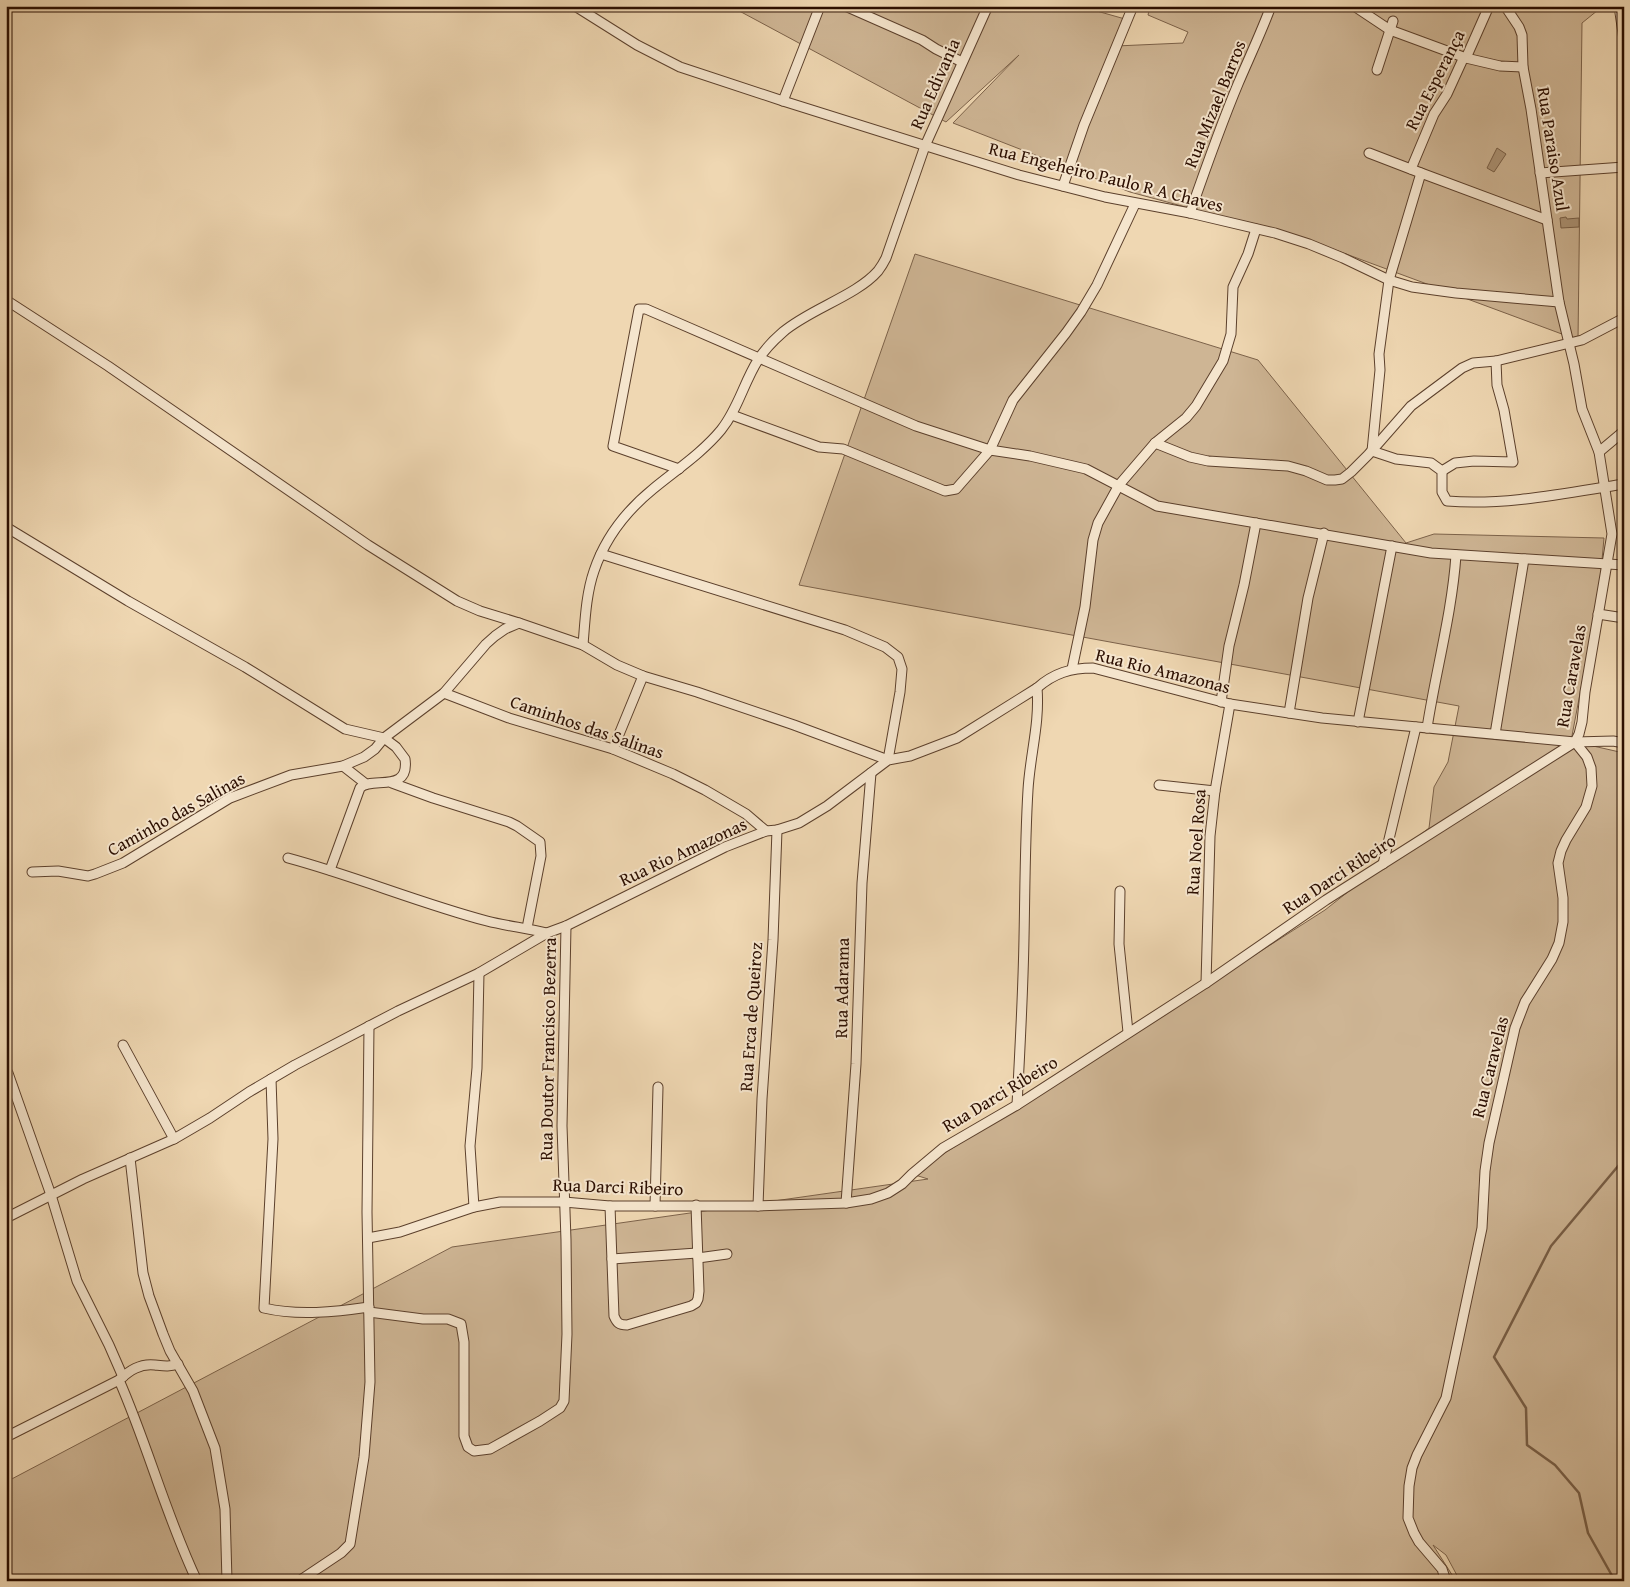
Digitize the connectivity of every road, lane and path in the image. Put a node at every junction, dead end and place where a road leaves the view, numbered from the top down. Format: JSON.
{"nodes":[{"id":1,"x":575,"y":6,"type":"edge"},
{"id":2,"x":820,"y":6,"type":"edge"},
{"id":3,"x":845,"y":6,"type":"edge"},
{"id":4,"x":1133,"y":6,"type":"edge"},
{"id":5,"x":1271,"y":6,"type":"edge"},
{"id":6,"x":1354,"y":6,"type":"edge"},
{"id":7,"x":1489,"y":6,"type":"edge"},
{"id":8,"x":1504,"y":6,"type":"edge"},
{"id":9,"x":1619,"y":6,"type":"edge"},
{"id":10,"x":987,"y":8,"type":"dead end"},
{"id":11,"x":1391,"y":26,"type":"junction"},
{"id":12,"x":1624,"y":40,"type":"edge"},
{"id":13,"x":1466,"y":58,"type":"junction"},
{"id":14,"x":962,"y":62,"type":"junction"},
{"id":15,"x":1523,"y":67,"type":"junction"},
{"id":16,"x":1377,"y":70,"type":"dead end"},
{"id":17,"x":783,"y":101,"type":"junction"},
{"id":18,"x":925,"y":146,"type":"junction"},
{"id":19,"x":1369,"y":152,"type":"dead end"},
{"id":20,"x":1624,"y":167,"type":"edge"},
{"id":21,"x":1412,"y":169,"type":"junction"},
{"id":22,"x":1421,"y":173,"type":"junction"},
{"id":23,"x":1540,"y":173,"type":"junction"},
{"id":24,"x":1063,"y":186,"type":"junction"},
{"id":25,"x":1135,"y":204,"type":"junction"},
{"id":26,"x":1190,"y":213,"type":"junction"},
{"id":27,"x":1547,"y":220,"type":"junction"},
{"id":28,"x":1256,"y":229,"type":"junction"},
{"id":29,"x":1389,"y":280,"type":"junction"},
{"id":30,"x":6,"y":300,"type":"edge"},
{"id":31,"x":1558,"y":302,"type":"junction"},
{"id":32,"x":1624,"y":318,"type":"edge"},
{"id":33,"x":1568,"y":344,"type":"junction"},
{"id":34,"x":758,"y":359,"type":"junction"},
{"id":35,"x":1496,"y":361,"type":"junction"},
{"id":36,"x":732,"y":415,"type":"junction"},
{"id":37,"x":1624,"y":431,"type":"edge"},
{"id":38,"x":1155,"y":443,"type":"junction"},
{"id":39,"x":990,"y":450,"type":"junction"},
{"id":40,"x":1372,"y":451,"type":"junction"},
{"id":41,"x":1599,"y":452,"type":"junction"},
{"id":42,"x":679,"y":469,"type":"junction"},
{"id":43,"x":1442,"y":471,"type":"junction"},
{"id":44,"x":1624,"y":484,"type":"edge"},
{"id":45,"x":1119,"y":485,"type":"junction"},
{"id":46,"x":1604,"y":487,"type":"junction"},
{"id":47,"x":1256,"y":523,"type":"junction"},
{"id":48,"x":6,"y":527,"type":"edge"},
{"id":49,"x":1324,"y":533,"type":"junction"},
{"id":50,"x":1392,"y":546,"type":"junction"},
{"id":51,"x":601,"y":554,"type":"junction"},
{"id":52,"x":1456,"y":555,"type":"junction"},
{"id":53,"x":1524,"y":559,"type":"junction"},
{"id":54,"x":1607,"y":563,"type":"junction"},
{"id":55,"x":1624,"y":564,"type":"edge"},
{"id":56,"x":1598,"y":614,"type":"junction"},
{"id":57,"x":1624,"y":618,"type":"edge"},
{"id":58,"x":519,"y":623,"type":"junction"},
{"id":59,"x":583,"y":645,"type":"junction"},
{"id":60,"x":1072,"y":669,"type":"junction"},
{"id":61,"x":643,"y":676,"type":"junction"},
{"id":62,"x":1037,"y":688,"type":"junction"},
{"id":63,"x":444,"y":693,"type":"junction"},
{"id":64,"x":1226,"y":703,"type":"junction"},
{"id":65,"x":1289,"y":713,"type":"junction"},
{"id":66,"x":1358,"y":722,"type":"junction"},
{"id":67,"x":1416,"y":727,"type":"junction"},
{"id":68,"x":1427,"y":728,"type":"junction"},
{"id":69,"x":1495,"y":734,"type":"junction"},
{"id":70,"x":384,"y":738,"type":"junction"},
{"id":71,"x":1623,"y":740,"type":"edge"},
{"id":72,"x":1575,"y":742,"type":"junction"},
{"id":73,"x":613,"y":749,"type":"junction"},
{"id":74,"x":888,"y":760,"type":"junction"},
{"id":75,"x":342,"y":766,"type":"junction"},
{"id":76,"x":871,"y":773,"type":"junction"},
{"id":77,"x":392,"y":782,"type":"junction"},
{"id":78,"x":366,"y":784,"type":"junction"},
{"id":79,"x":1159,"y":785,"type":"dead end"},
{"id":80,"x":1215,"y":791,"type":"junction"},
{"id":81,"x":777,"y":830,"type":"junction"},
{"id":82,"x":766,"y":831,"type":"junction"},
{"id":83,"x":288,"y":858,"type":"dead end"},
{"id":84,"x":1383,"y":864,"type":"junction"},
{"id":85,"x":330,"y":870,"type":"junction"},
{"id":86,"x":32,"y":872,"type":"dead end"},
{"id":87,"x":1120,"y":892,"type":"dead end"},
{"id":88,"x":566,"y":926,"type":"junction"},
{"id":89,"x":527,"y":928,"type":"junction"},
{"id":90,"x":547,"y":933,"type":"junction"},
{"id":91,"x":478,"y":973,"type":"junction"},
{"id":92,"x":1206,"y":983,"type":"junction"},
{"id":93,"x":369,"y":1026,"type":"junction"},
{"id":94,"x":1128,"y":1032,"type":"junction"},
{"id":95,"x":123,"y":1045,"type":"dead end"},
{"id":96,"x":8,"y":1073,"type":"dead end"},
{"id":97,"x":271,"y":1079,"type":"junction"},
{"id":98,"x":658,"y":1087,"type":"dead end"},
{"id":99,"x":1017,"y":1105,"type":"junction"},
{"id":100,"x":174,"y":1139,"type":"junction"},
{"id":101,"x":130,"y":1158,"type":"junction"},
{"id":102,"x":51,"y":1195,"type":"junction"},
{"id":103,"x":564,"y":1202,"type":"junction"},
{"id":104,"x":846,"y":1203,"type":"junction"},
{"id":105,"x":610,"y":1206,"type":"junction"},
{"id":106,"x":655,"y":1206,"type":"junction"},
{"id":107,"x":696,"y":1206,"type":"junction"},
{"id":108,"x":758,"y":1206,"type":"junction"},
{"id":109,"x":474,"y":1207,"type":"junction"},
{"id":110,"x":6,"y":1218,"type":"edge"},
{"id":111,"x":368,"y":1238,"type":"junction"},
{"id":112,"x":727,"y":1254,"type":"dead end"},
{"id":113,"x":698,"y":1256,"type":"junction"},
{"id":114,"x":612,"y":1259,"type":"junction"},
{"id":115,"x":369,"y":1310,"type":"junction"},
{"id":116,"x":178,"y":1364,"type":"junction"},
{"id":117,"x":121,"y":1379,"type":"junction"},
{"id":118,"x":6,"y":1437,"type":"edge"},
{"id":119,"x":197,"y":1581,"type":"edge"},
{"id":120,"x":227,"y":1581,"type":"edge"},
{"id":121,"x":299,"y":1581,"type":"edge"},
{"id":122,"x":1446,"y":1581,"type":"edge"}],
"edges":[{"from":1,"to":17,"type":"street","name":"Rua Engeheiro Paulo R A Chaves"},
{"from":2,"to":17,"type":"street"},
{"from":3,"to":14,"type":"street"},
{"from":4,"to":24,"type":"street"},
{"from":5,"to":26,"type":"street","name":"Rua Mizael Barros"},
{"from":6,"to":11,"type":"street"},
{"from":7,"to":13,"type":"street","name":"Rua Esperança"},
{"from":8,"to":15,"type":"street","name":"Rua Paraiso Azul"},
{"from":9,"to":12,"type":"street"},
{"from":10,"to":14,"type":"street","name":"Rua Edivania"},
{"from":11,"to":13,"type":"street"},
{"from":11,"to":16,"type":"street"},
{"from":13,"to":15,"type":"street"},
{"from":13,"to":21,"type":"street","name":"Rua Esperança"},
{"from":14,"to":18,"type":"street","name":"Rua Edivania"},
{"from":15,"to":23,"type":"street","name":"Rua Paraiso Azul"},
{"from":17,"to":18,"type":"street","name":"Rua Engeheiro Paulo R A Chaves"},
{"from":18,"to":24,"type":"street","name":"Rua Engeheiro Paulo R A Chaves"},
{"from":18,"to":34,"type":"street","name":"Rua Edivania"},
{"from":19,"to":21,"type":"street"},
{"from":20,"to":23,"type":"street"},
{"from":21,"to":22,"type":"street"},
{"from":22,"to":27,"type":"street"},
{"from":22,"to":29,"type":"street"},
{"from":23,"to":27,"type":"street","name":"Rua Paraiso Azul"},
{"from":24,"to":25,"type":"street","name":"Rua Engeheiro Paulo R A Chaves"},
{"from":25,"to":26,"type":"street","name":"Rua Engeheiro Paulo R A Chaves"},
{"from":25,"to":39,"type":"street"},
{"from":26,"to":28,"type":"street","name":"Rua Engeheiro Paulo R A Chaves"},
{"from":27,"to":31,"type":"street","name":"Rua Paraiso Azul"},
{"from":28,"to":29,"type":"street","name":"Rua Engeheiro Paulo R A Chaves"},
{"from":28,"to":38,"type":"street"},
{"from":29,"to":31,"type":"street","name":"Rua Engeheiro Paulo R A Chaves"},
{"from":29,"to":40,"type":"street"},
{"from":30,"to":58,"type":"street"},
{"from":31,"to":33,"type":"street","name":"Rua Caravelas"},
{"from":32,"to":33,"type":"street"},
{"from":33,"to":35,"type":"street"},
{"from":33,"to":41,"type":"street","name":"Rua Caravelas"},
{"from":34,"to":36,"type":"street","name":"Rua Edivania"},
{"from":34,"to":39,"type":"street"},
{"from":34,"to":42,"type":"street"},
{"from":35,"to":40,"type":"street"},
{"from":35,"to":43,"type":"street"},
{"from":36,"to":39,"type":"street"},
{"from":36,"to":42,"type":"street","name":"Rua Edivania"},
{"from":37,"to":41,"type":"street"},
{"from":38,"to":40,"type":"street"},
{"from":38,"to":45,"type":"street"},
{"from":39,"to":45,"type":"street"},
{"from":40,"to":43,"type":"street"},
{"from":41,"to":46,"type":"street","name":"Rua Caravelas"},
{"from":42,"to":51,"type":"street","name":"Rua Edivania"},
{"from":43,"to":46,"type":"street"},
{"from":44,"to":46,"type":"street"},
{"from":45,"to":47,"type":"street"},
{"from":45,"to":60,"type":"street"},
{"from":46,"to":54,"type":"street","name":"Rua Caravelas"},
{"from":47,"to":49,"type":"street"},
{"from":47,"to":64,"type":"street","name":"Rua Noel Rosa"},
{"from":48,"to":70,"type":"street"},
{"from":49,"to":50,"type":"street"},
{"from":49,"to":65,"type":"street"},
{"from":50,"to":52,"type":"street"},
{"from":50,"to":66,"type":"street"},
{"from":51,"to":59,"type":"street","name":"Rua Edivania"},
{"from":51,"to":74,"type":"street"},
{"from":52,"to":53,"type":"street"},
{"from":52,"to":68,"type":"street"},
{"from":53,"to":54,"type":"street"},
{"from":53,"to":69,"type":"street"},
{"from":54,"to":55,"type":"street"},
{"from":54,"to":56,"type":"street","name":"Rua Caravelas"},
{"from":56,"to":57,"type":"street"},
{"from":56,"to":72,"type":"street","name":"Rua Caravelas"},
{"from":58,"to":59,"type":"street"},
{"from":58,"to":63,"type":"street","name":"Caminho das Salinas"},
{"from":59,"to":61,"type":"street"},
{"from":60,"to":62,"type":"street","name":"Rua Rio Amazonas"},
{"from":60,"to":64,"type":"street","name":"Rua Rio Amazonas"},
{"from":61,"to":73,"type":"street"},
{"from":61,"to":74,"type":"street"},
{"from":62,"to":74,"type":"street","name":"Rua Rio Amazonas"},
{"from":62,"to":99,"type":"street"},
{"from":63,"to":70,"type":"street","name":"Caminho das Salinas"},
{"from":63,"to":73,"type":"street","name":"Caminhos das Salinas"},
{"from":64,"to":65,"type":"street","name":"Rua Rio Amazonas"},
{"from":64,"to":80,"type":"street","name":"Rua Noel Rosa"},
{"from":65,"to":66,"type":"street","name":"Rua Rio Amazonas"},
{"from":66,"to":67,"type":"street","name":"Rua Rio Amazonas"},
{"from":67,"to":68,"type":"street","name":"Rua Rio Amazonas"},
{"from":67,"to":84,"type":"street"},
{"from":68,"to":69,"type":"street","name":"Rua Rio Amazonas"},
{"from":69,"to":72,"type":"street","name":"Rua Rio Amazonas"},
{"from":70,"to":75,"type":"street","name":"Caminho das Salinas"},
{"from":70,"to":77,"type":"street"},
{"from":71,"to":72,"type":"street","name":"Rua Rio Amazonas"},
{"from":72,"to":84,"type":"street","name":"Rua Darci Ribeiro"},
{"from":72,"to":122,"type":"street","name":"Rua Caravelas"},
{"from":73,"to":82,"type":"street","name":"Caminhos das Salinas"},
{"from":74,"to":76,"type":"street","name":"Rua Rio Amazonas"},
{"from":75,"to":78,"type":"street"},
{"from":75,"to":86,"type":"street","name":"Caminho das Salinas"},
{"from":76,"to":81,"type":"street","name":"Rua Rio Amazonas"},
{"from":76,"to":104,"type":"street","name":"Rua Adarama"},
{"from":77,"to":78,"type":"street"},
{"from":77,"to":89,"type":"street"},
{"from":78,"to":85,"type":"street"},
{"from":79,"to":80,"type":"street"},
{"from":80,"to":92,"type":"street","name":"Rua Noel Rosa"},
{"from":81,"to":82,"type":"street","name":"Rua Rio Amazonas"},
{"from":81,"to":108,"type":"street","name":"Rua Erca de Queiroz"},
{"from":82,"to":88,"type":"street","name":"Rua Rio Amazonas"},
{"from":83,"to":85,"type":"street"},
{"from":84,"to":92,"type":"street","name":"Rua Darci Ribeiro"},
{"from":85,"to":89,"type":"street"},
{"from":87,"to":94,"type":"street"},
{"from":88,"to":90,"type":"street","name":"Rua Rio Amazonas"},
{"from":88,"to":103,"type":"street","name":"Rua Doutor Francisco Bezerra"},
{"from":89,"to":90,"type":"street"},
{"from":90,"to":91,"type":"street","name":"Rua Rio Amazonas"},
{"from":91,"to":93,"type":"street","name":"Rua Rio Amazonas"},
{"from":91,"to":109,"type":"street"},
{"from":92,"to":94,"type":"street","name":"Rua Darci Ribeiro"},
{"from":93,"to":97,"type":"street","name":"Rua Rio Amazonas"},
{"from":93,"to":111,"type":"street"},
{"from":94,"to":99,"type":"street","name":"Rua Darci Ribeiro"},
{"from":95,"to":100,"type":"street"},
{"from":96,"to":102,"type":"street"},
{"from":97,"to":100,"type":"street","name":"Rua Rio Amazonas"},
{"from":97,"to":115,"type":"street"},
{"from":98,"to":106,"type":"street"},
{"from":99,"to":104,"type":"street","name":"Rua Darci Ribeiro"},
{"from":100,"to":101,"type":"street","name":"Rua Rio Amazonas"},
{"from":101,"to":102,"type":"street","name":"Rua Rio Amazonas"},
{"from":101,"to":116,"type":"street"},
{"from":102,"to":110,"type":"street","name":"Rua Rio Amazonas"},
{"from":102,"to":117,"type":"street"},
{"from":103,"to":105,"type":"street","name":"Rua Darci Ribeiro"},
{"from":103,"to":109,"type":"street","name":"Rua Darci Ribeiro"},
{"from":103,"to":115,"type":"street","name":"Rua Doutor Francisco Bezerra"},
{"from":104,"to":108,"type":"street","name":"Rua Darci Ribeiro"},
{"from":105,"to":106,"type":"street","name":"Rua Darci Ribeiro"},
{"from":105,"to":114,"type":"street"},
{"from":106,"to":107,"type":"street","name":"Rua Darci Ribeiro"},
{"from":107,"to":108,"type":"street","name":"Rua Darci Ribeiro"},
{"from":107,"to":113,"type":"street"},
{"from":109,"to":111,"type":"street","name":"Rua Darci Ribeiro"},
{"from":111,"to":115,"type":"street"},
{"from":112,"to":113,"type":"street"},
{"from":113,"to":114,"type":"street"},
{"from":113,"to":114,"type":"street"},
{"from":115,"to":121,"type":"street"},
{"from":116,"to":117,"type":"street"},
{"from":116,"to":120,"type":"street"},
{"from":117,"to":118,"type":"street"},
{"from":117,"to":119,"type":"street"}]}
